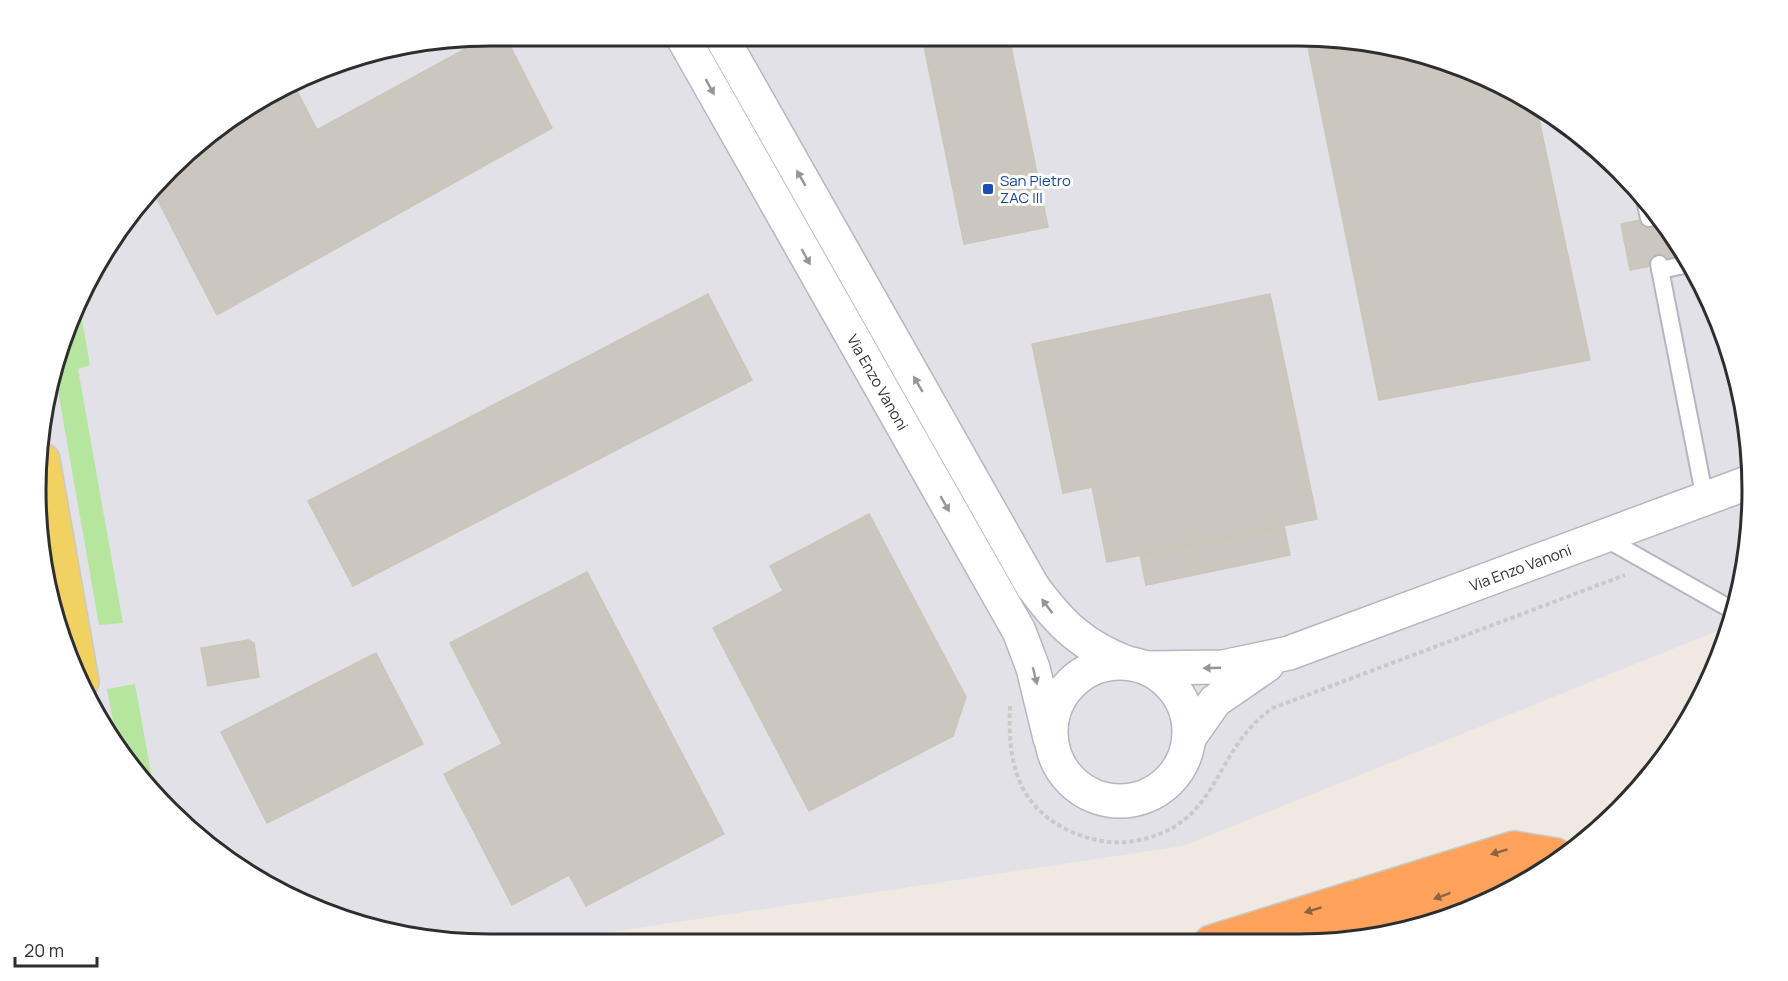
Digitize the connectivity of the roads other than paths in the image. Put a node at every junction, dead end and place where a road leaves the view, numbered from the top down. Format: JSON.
{"nodes":[{"id":1,"x":688,"y":46,"type":"edge"},
{"id":2,"x":727,"y":46,"type":"edge"},
{"id":3,"x":1680,"y":265,"type":"edge"},
{"id":4,"x":46,"y":479,"type":"edge"},
{"id":5,"x":1742,"y":485,"type":"edge"},
{"id":6,"x":1705,"y":499,"type":"junction"},
{"id":7,"x":1603,"y":537,"type":"junction"},
{"id":8,"x":1726,"y":606,"type":"edge"},
{"id":9,"x":76,"y":650,"type":"edge"},
{"id":10,"x":1289,"y":653,"type":"junction"},
{"id":11,"x":1137,"y":666,"type":"junction"},
{"id":12,"x":1050,"y":738,"type":"junction"},
{"id":13,"x":1189,"y":738,"type":"junction"},
{"id":14,"x":1555,"y":852,"type":"edge"},
{"id":15,"x":1545,"y":859,"type":"edge"},
{"id":16,"x":1337,"y":933,"type":"edge"},
{"id":17,"x":1236,"y":934,"type":"edge"}],
"edges":[{"from":1,"to":12,"type":"street","name":"Via Enzo Vanoni","one_way":true},
{"from":11,"to":2,"type":"street","name":"Via Enzo Vanoni","one_way":true},
{"from":3,"to":6,"type":"lane"},
{"from":4,"to":9,"type":"main road"},
{"from":5,"to":6,"type":"street","name":"Via Enzo Vanoni"},
{"from":6,"to":7,"type":"street","name":"Via Enzo Vanoni"},
{"from":7,"to":8,"type":"lane"},
{"from":7,"to":10,"type":"street","name":"Via Enzo Vanoni"},
{"from":10,"to":11,"type":"street","name":"Via Enzo Vanoni","one_way":true},
{"from":10,"to":13,"type":"street","name":"Via Enzo Vanoni"},
{"from":11,"to":12,"type":"street","name":"Via Enzo Vanoni"},
{"from":11,"to":13,"type":"street","name":"Via Enzo Vanoni"},
{"from":12,"to":13,"type":"street","name":"Via Enzo Vanoni"},
{"from":14,"to":17,"type":"highway","one_way":true},
{"from":15,"to":16,"type":"highway","one_way":true}]}
